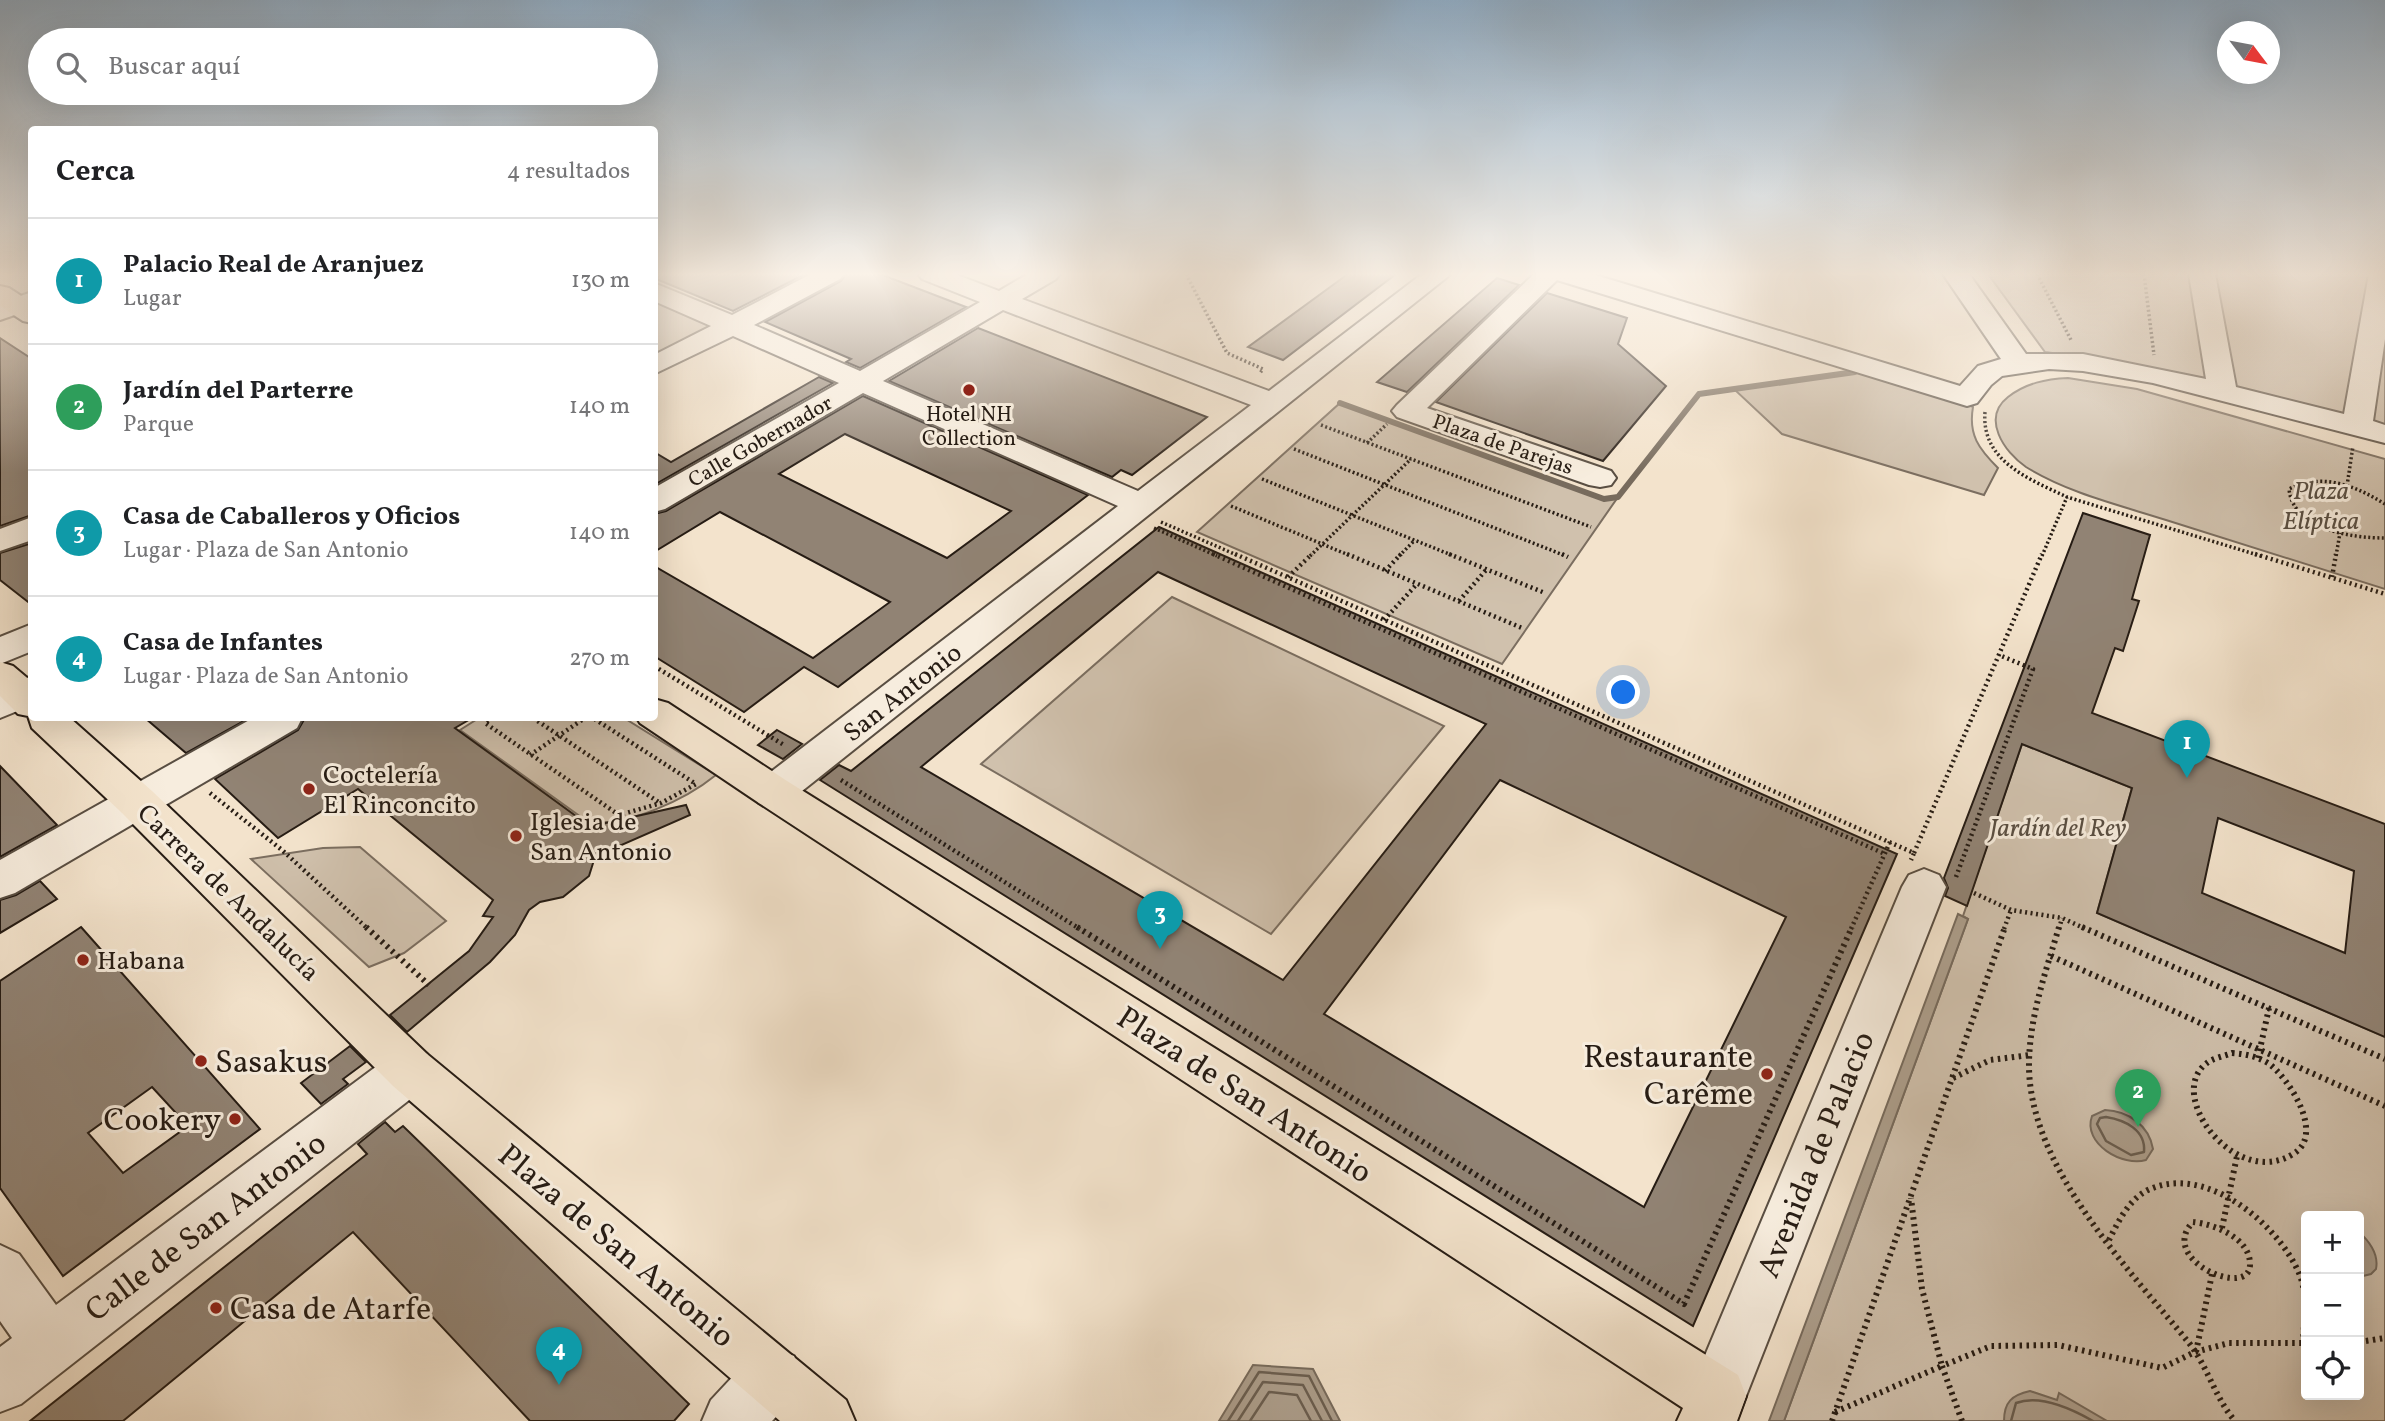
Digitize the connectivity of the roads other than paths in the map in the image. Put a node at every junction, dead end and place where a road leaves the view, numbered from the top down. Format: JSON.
{"nodes":[{"id":1,"x":705,"y":340,"type":"edge"},
{"id":2,"x":767,"y":340,"type":"edge"},
{"id":3,"x":933,"y":340,"type":"edge"},
{"id":4,"x":1106,"y":340,"type":"edge"},
{"id":5,"x":1353,"y":340,"type":"edge"},
{"id":6,"x":1479,"y":340,"type":"edge"},
{"id":7,"x":1782,"y":340,"type":"edge"},
{"id":8,"x":2002,"y":340,"type":"edge"},
{"id":9,"x":2214,"y":340,"type":"edge"},
{"id":10,"x":2371,"y":340,"type":"edge"},
{"id":11,"x":658,"y":364,"type":"edge"},
{"id":12,"x":2019,"y":364,"type":"junction"},
{"id":13,"x":862,"y":381,"type":"junction"},
{"id":14,"x":2223,"y":393,"type":"junction"},
{"id":15,"x":1273,"y":403,"type":"junction"},
{"id":16,"x":2357,"y":426,"type":"junction"},
{"id":17,"x":2385,"y":434,"type":"edge"},
{"id":18,"x":1600,"y":478,"type":"dead end"},
{"id":19,"x":658,"y":500,"type":"edge"},
{"id":20,"x":1150,"y":517,"type":"junction"},
{"id":21,"x":28,"y":529,"type":"edge"},
{"id":22,"x":0,"y":541,"type":"edge"},
{"id":23,"x":28,"y":638,"type":"edge"},
{"id":24,"x":0,"y":652,"type":"edge"},
{"id":25,"x":658,"y":715,"type":"edge"},
{"id":26,"x":48,"y":721,"type":"edge"},
{"id":27,"x":278,"y":721,"type":"edge"},
{"id":28,"x":781,"y":770,"type":"junction"},
{"id":29,"x":137,"y":802,"type":"junction"},
{"id":30,"x":1928,"y":871,"type":"road end"},
{"id":31,"x":0,"y":881,"type":"edge"},
{"id":32,"x":410,"y":1070,"type":"junction"},
{"id":33,"x":0,"y":1273,"type":"edge"},
{"id":34,"x":50,"y":1345,"type":"junction"},
{"id":35,"x":773,"y":1377,"type":"junction"},
{"id":36,"x":0,"y":1383,"type":"edge"},
{"id":37,"x":1712,"y":1408,"type":"edge"},
{"id":38,"x":732,"y":1421,"type":"edge"},
{"id":39,"x":825,"y":1421,"type":"edge"}],
"edges":[{"from":1,"to":11,"type":"street"},
{"from":2,"to":13,"type":"street"},
{"from":3,"to":13,"type":"street","name":"Calle Gobernador"},
{"from":4,"to":15,"type":"street"},
{"from":5,"to":15,"type":"street"},
{"from":6,"to":18,"type":"street","name":"Plaza de Parejas"},
{"from":7,"to":12,"type":"street"},
{"from":8,"to":12,"type":"street"},
{"from":9,"to":14,"type":"street"},
{"from":10,"to":16,"type":"street"},
{"from":12,"to":14,"type":"street"},
{"from":13,"to":19,"type":"street","name":"Calle Gobernador"},
{"from":13,"to":20,"type":"street"},
{"from":14,"to":16,"type":"street"},
{"from":15,"to":20,"type":"street"},
{"from":16,"to":17,"type":"street"},
{"from":20,"to":28,"type":"street","name":"San Antonio"},
{"from":21,"to":22,"type":"street"},
{"from":23,"to":24,"type":"street"},
{"from":25,"to":28,"type":"main road"},
{"from":26,"to":29,"type":"main road","name":"Carrera de Andalucía"},
{"from":27,"to":29,"type":"street"},
{"from":28,"to":37,"type":"main road","name":"Plaza de San Antonio"},
{"from":29,"to":31,"type":"street"},
{"from":29,"to":32,"type":"main road","name":"Carrera de Andalucía"},
{"from":30,"to":37,"type":"street","name":"Avenida de Palacio"},
{"from":32,"to":34,"type":"street","name":"Calle de San Antonio"},
{"from":32,"to":35,"type":"main road","name":"Plaza de San Antonio"},
{"from":33,"to":34,"type":"street"},
{"from":34,"to":36,"type":"street","name":"Calle de San Antonio"},
{"from":35,"to":38,"type":"street"},
{"from":35,"to":39,"type":"main road","name":"Plaza de San Antonio"}]}
